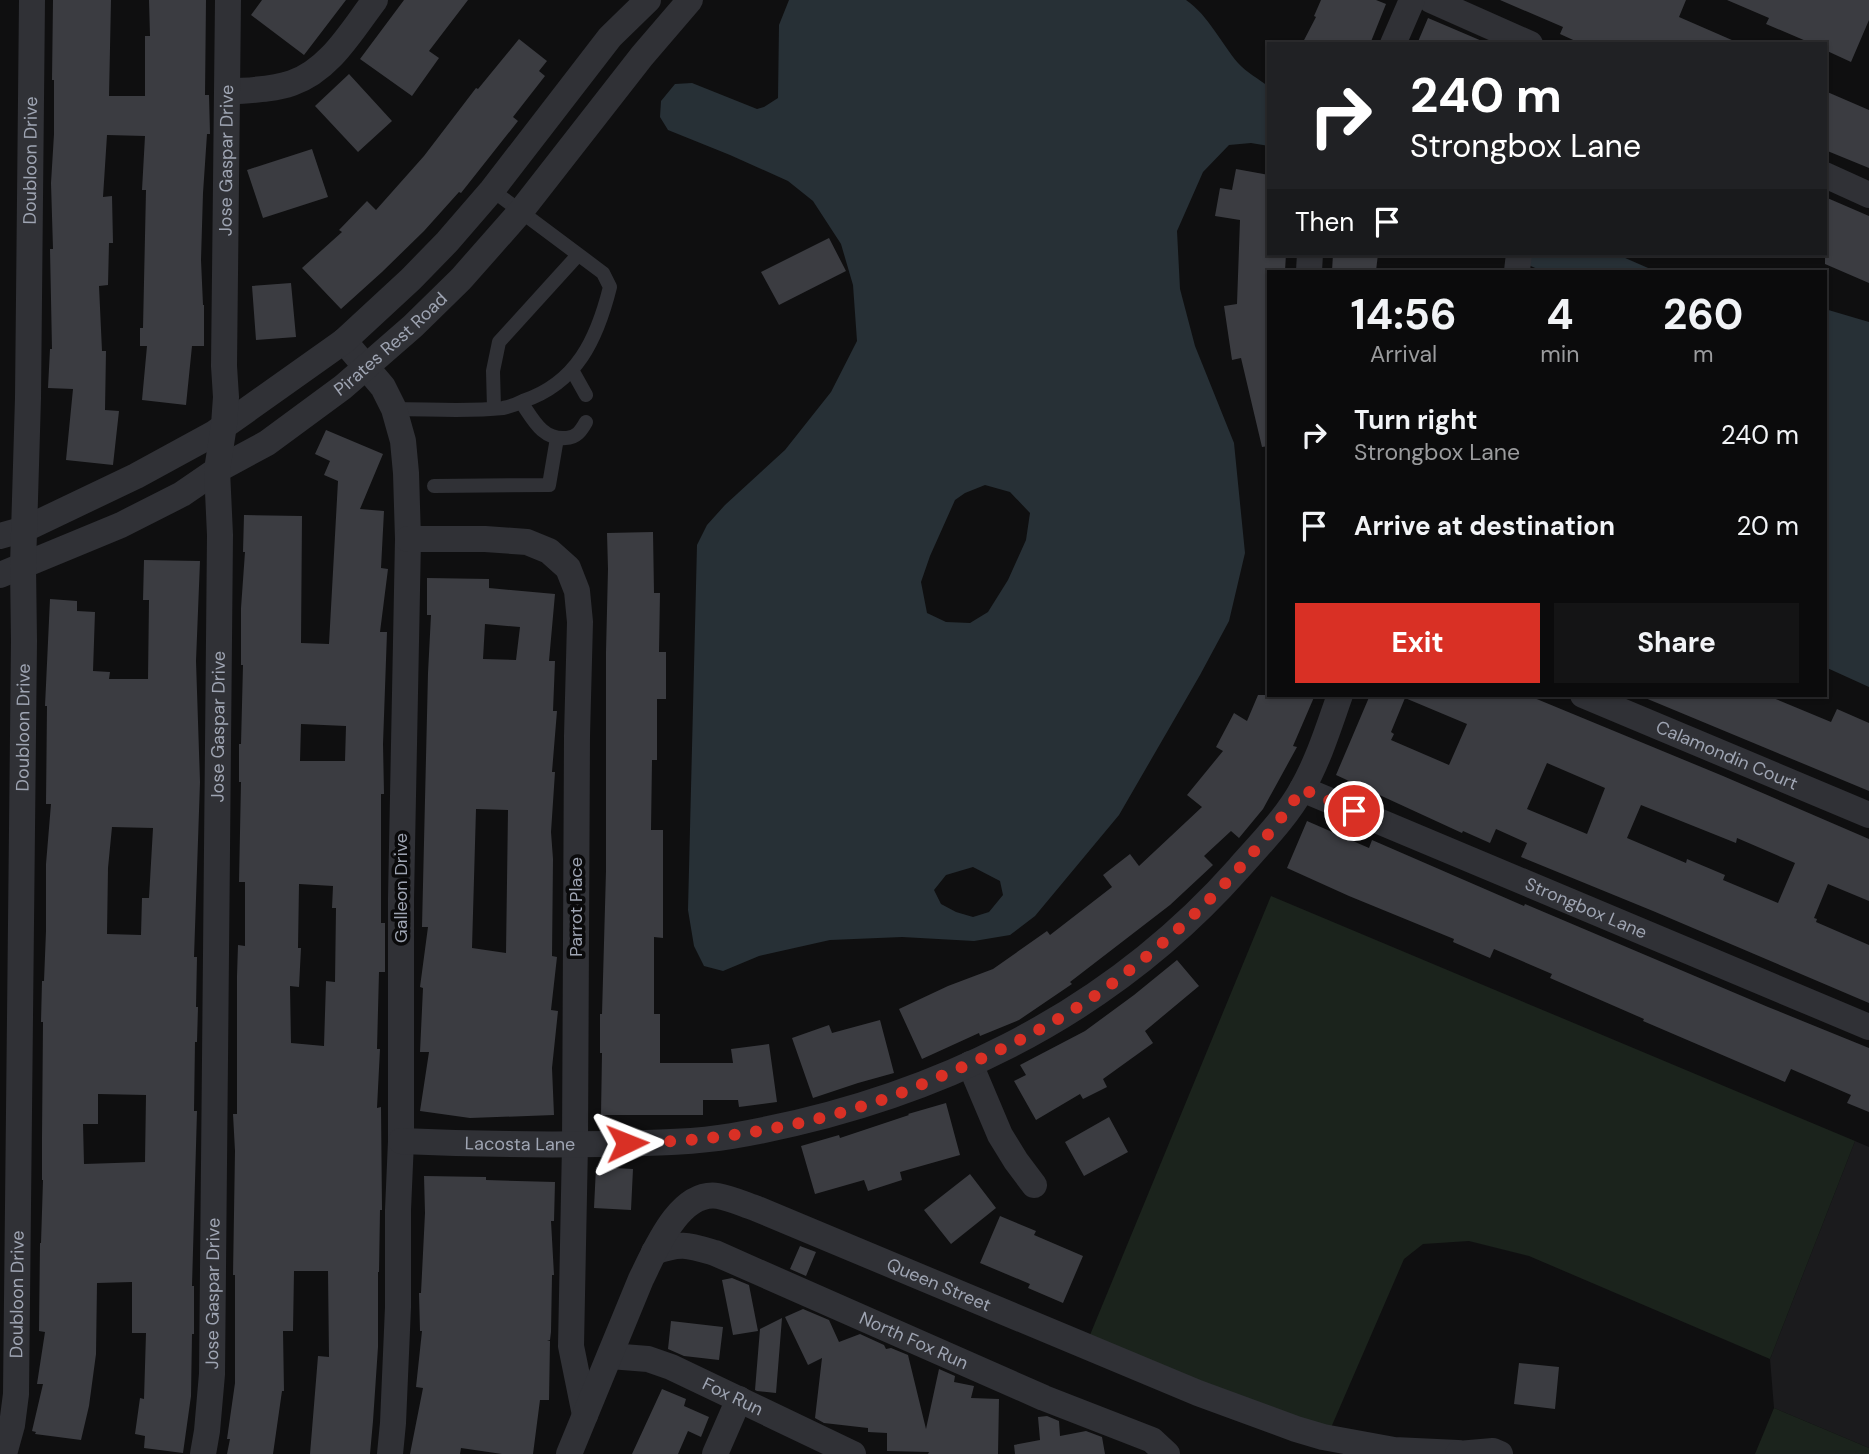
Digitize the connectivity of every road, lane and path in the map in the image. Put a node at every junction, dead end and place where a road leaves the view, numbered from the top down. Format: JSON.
{"nodes":[{"id":1,"x":32,"y":0,"type":"edge"},
{"id":2,"x":228,"y":0,"type":"edge"},
{"id":3,"x":375,"y":0,"type":"edge"},
{"id":4,"x":648,"y":0,"type":"edge"},
{"id":5,"x":690,"y":0,"type":"edge"},
{"id":6,"x":1412,"y":0,"type":"edge"},
{"id":7,"x":1431,"y":0,"type":"edge"},
{"id":8,"x":617,"y":30,"type":"junction"},
{"id":9,"x":1394,"y":42,"type":"edge"},
{"id":10,"x":1526,"y":42,"type":"edge"},
{"id":11,"x":645,"y":53,"type":"junction"},
{"id":12,"x":228,"y":92,"type":"junction"},
{"id":13,"x":1827,"y":176,"type":"edge"},
{"id":14,"x":492,"y":190,"type":"junction"},
{"id":15,"x":1869,"y":195,"type":"edge"},
{"id":16,"x":521,"y":211,"type":"junction"},
{"id":17,"x":578,"y":255,"type":"junction"},
{"id":18,"x":344,"y":341,"type":"junction"},
{"id":19,"x":365,"y":366,"type":"junction"},
{"id":20,"x":572,"y":370,"type":"junction"},
{"id":21,"x":586,"y":395,"type":"dead end"},
{"id":22,"x":521,"y":402,"type":"junction"},
{"id":23,"x":494,"y":408,"type":"junction"},
{"id":24,"x":394,"y":409,"type":"junction"},
{"id":25,"x":586,"y":422,"type":"dead end"},
{"id":26,"x":224,"y":425,"type":"junction"},
{"id":27,"x":557,"y":438,"type":"junction"},
{"id":28,"x":217,"y":470,"type":"junction"},
{"id":29,"x":433,"y":486,"type":"dead end"},
{"id":30,"x":12,"y":533,"type":"edge"},
{"id":31,"x":408,"y":540,"type":"junction"},
{"id":32,"x":11,"y":571,"type":"edge"},
{"id":33,"x":1339,"y":697,"type":"edge"},
{"id":34,"x":1588,"y":697,"type":"edge"},
{"id":35,"x":1302,"y":789,"type":"junction"},
{"id":36,"x":1869,"y":815,"type":"edge"},
{"id":37,"x":1869,"y":1027,"type":"edge"},
{"id":38,"x":970,"y":1064,"type":"junction"},
{"id":39,"x":401,"y":1141,"type":"junction"},
{"id":40,"x":575,"y":1144,"type":"junction"},
{"id":41,"x":1034,"y":1185,"type":"dead end"},
{"id":42,"x":654,"y":1252,"type":"junction"},
{"id":43,"x":610,"y":1356,"type":"junction"},
{"id":44,"x":739,"y":1399,"type":"junction"},
{"id":45,"x":585,"y":1415,"type":"junction"},
{"id":46,"x":5,"y":1454,"type":"edge"},
{"id":47,"x":203,"y":1454,"type":"edge"},
{"id":48,"x":390,"y":1454,"type":"edge"},
{"id":49,"x":569,"y":1454,"type":"edge"},
{"id":50,"x":715,"y":1454,"type":"edge"},
{"id":51,"x":853,"y":1454,"type":"edge"},
{"id":52,"x":1167,"y":1454,"type":"edge"},
{"id":53,"x":1458,"y":1454,"type":"edge"},
{"id":54,"x":1500,"y":1454,"type":"edge"}],
"edges":[{"from":1,"to":30,"type":"street","name":"Doubloon Drive"},
{"from":2,"to":12,"type":"street","name":"Jose Gaspar Drive"},
{"from":3,"to":12,"type":"street"},
{"from":4,"to":8,"type":"street","name":"Pirates Rest Road"},
{"from":5,"to":11,"type":"street","name":"Pirates Rest Road"},
{"from":6,"to":9,"type":"street"},
{"from":7,"to":10,"type":"street"},
{"from":8,"to":11,"type":"street"},
{"from":8,"to":14,"type":"street","name":"Pirates Rest Road"},
{"from":11,"to":16,"type":"street","name":"Pirates Rest Road"},
{"from":12,"to":26,"type":"street","name":"Jose Gaspar Drive"},
{"from":13,"to":15,"type":"street"},
{"from":14,"to":16,"type":"lane"},
{"from":14,"to":18,"type":"street","name":"Pirates Rest Road"},
{"from":16,"to":17,"type":"lane"},
{"from":16,"to":19,"type":"street","name":"Pirates Rest Road"},
{"from":17,"to":20,"type":"lane"},
{"from":17,"to":23,"type":"lane"},
{"from":18,"to":19,"type":"street","name":"Galleon Drive"},
{"from":18,"to":26,"type":"street","name":"Pirates Rest Road"},
{"from":19,"to":24,"type":"street","name":"Galleon Drive"},
{"from":19,"to":28,"type":"street","name":"Pirates Rest Road"},
{"from":20,"to":21,"type":"lane"},
{"from":20,"to":22,"type":"lane"},
{"from":22,"to":23,"type":"lane"},
{"from":22,"to":27,"type":"lane"},
{"from":23,"to":24,"type":"lane"},
{"from":24,"to":31,"type":"street","name":"Galleon Drive"},
{"from":25,"to":27,"type":"lane"},
{"from":26,"to":28,"type":"street","name":"Jose Gaspar Drive"},
{"from":26,"to":30,"type":"street","name":"Pirates Rest Road"},
{"from":27,"to":29,"type":"lane"},
{"from":28,"to":32,"type":"street","name":"Pirates Rest Road"},
{"from":28,"to":47,"type":"street","name":"Jose Gaspar Drive"},
{"from":30,"to":32,"type":"street","name":"Doubloon Drive"},
{"from":31,"to":39,"type":"street","name":"Galleon Drive"},
{"from":31,"to":40,"type":"street","name":"Parrot Place"},
{"from":32,"to":46,"type":"street","name":"Doubloon Drive"},
{"from":33,"to":35,"type":"street","name":"Lacosta Lane"},
{"from":34,"to":36,"type":"street","name":"Calamondin Court"},
{"from":35,"to":37,"type":"street","name":"Strongbox Lane"},
{"from":35,"to":38,"type":"street","name":"Lacosta Lane"},
{"from":38,"to":40,"type":"street","name":"Lacosta Lane"},
{"from":38,"to":41,"type":"street"},
{"from":39,"to":40,"type":"street","name":"Lacosta Lane"},
{"from":39,"to":48,"type":"street","name":"Galleon Drive"},
{"from":40,"to":45,"type":"street","name":"Parrot Place"},
{"from":42,"to":43,"type":"street","name":"Queen Street"},
{"from":42,"to":52,"type":"street","name":"North Fox Run"},
{"from":42,"to":53,"type":"street","name":"Queen Street"},
{"from":43,"to":44,"type":"street","name":"Fox Run"},
{"from":43,"to":45,"type":"street","name":"Queen Street"},
{"from":44,"to":50,"type":"street"},
{"from":44,"to":51,"type":"street","name":"Fox Run"},
{"from":45,"to":49,"type":"street","name":"Queen Street"},
{"from":53,"to":54,"type":"street","name":"Queen Street"}]}
